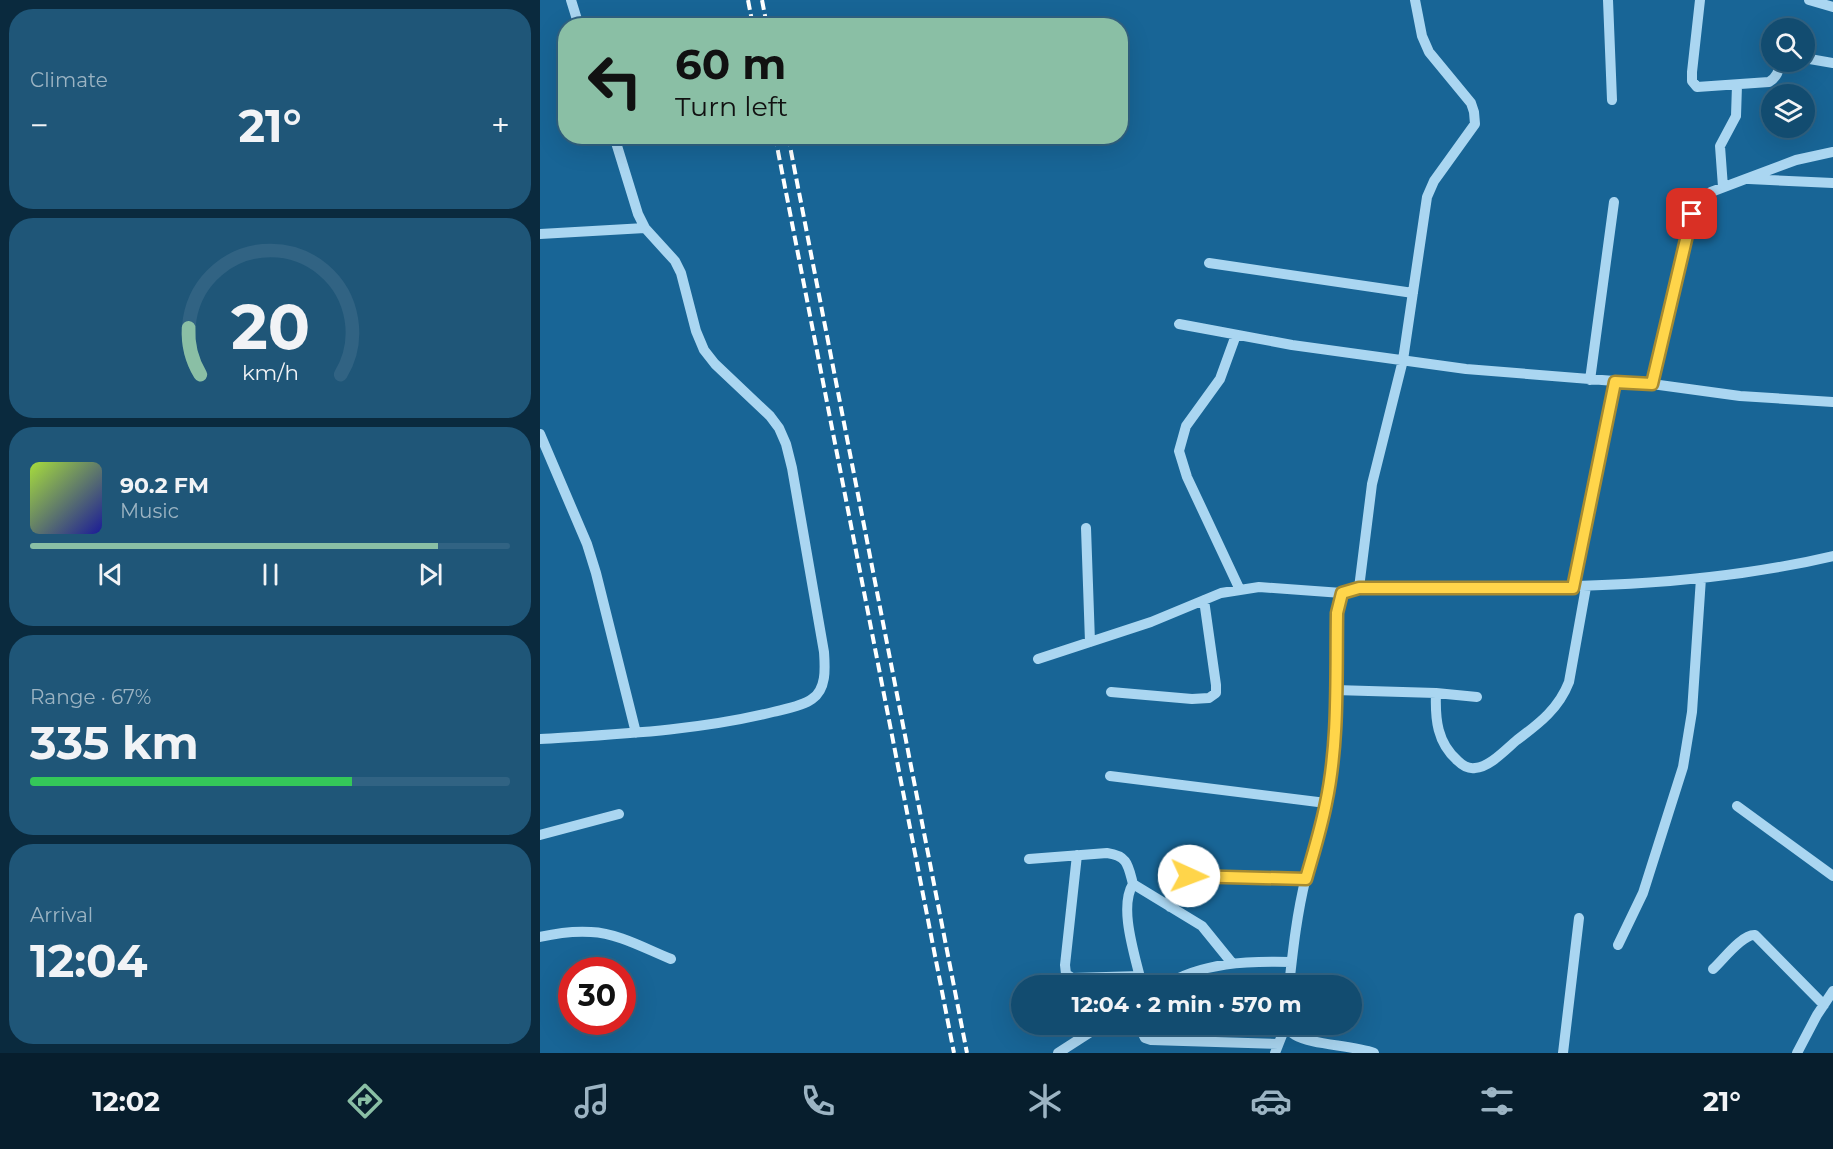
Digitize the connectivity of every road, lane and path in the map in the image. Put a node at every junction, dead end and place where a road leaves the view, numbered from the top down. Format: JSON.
{"nodes":[{"id":1,"x":571,"y":0,"type":"edge"},
{"id":2,"x":1414,"y":0,"type":"edge"},
{"id":3,"x":1608,"y":0,"type":"edge"},
{"id":4,"x":1700,"y":0,"type":"edge"},
{"id":5,"x":1809,"y":0,"type":"edge"},
{"id":6,"x":1833,"y":7,"type":"edge"},
{"id":7,"x":577,"y":18,"type":"edge"},
{"id":8,"x":1815,"y":60,"type":"edge"},
{"id":9,"x":1833,"y":63,"type":"edge"},
{"id":10,"x":1778,"y":72,"type":"edge"},
{"id":11,"x":1737,"y":85,"type":"junction"},
{"id":12,"x":1612,"y":100,"type":"dead end"},
{"id":13,"x":616,"y":144,"type":"edge"},
{"id":14,"x":1833,"y":152,"type":"edge"},
{"id":15,"x":1745,"y":179,"type":"junction"},
{"id":16,"x":1833,"y":183,"type":"edge"},
{"id":17,"x":1723,"y":187,"type":"junction"},
{"id":18,"x":1614,"y":202,"type":"dead end"},
{"id":19,"x":645,"y":228,"type":"junction"},
{"id":20,"x":540,"y":234,"type":"edge"},
{"id":21,"x":1209,"y":263,"type":"dead end"},
{"id":22,"x":1413,"y":293,"type":"junction"},
{"id":23,"x":1179,"y":324,"type":"dead end"},
{"id":24,"x":1236,"y":335,"type":"junction"},
{"id":25,"x":1403,"y":360,"type":"junction"},
{"id":26,"x":1590,"y":380,"type":"junction"},
{"id":27,"x":1615,"y":382,"type":"junction"},
{"id":28,"x":1652,"y":384,"type":"junction"},
{"id":29,"x":1833,"y":402,"type":"edge"},
{"id":30,"x":540,"y":434,"type":"edge"},
{"id":31,"x":1086,"y":528,"type":"dead end"},
{"id":32,"x":1833,"y":556,"type":"edge"},
{"id":33,"x":1701,"y":578,"type":"junction"},
{"id":34,"x":1586,"y":587,"type":"junction"},
{"id":35,"x":1359,"y":588,"type":"junction"},
{"id":36,"x":1573,"y":588,"type":"junction"},
{"id":37,"x":1240,"y":590,"type":"junction"},
{"id":38,"x":1342,"y":593,"type":"junction"},
{"id":39,"x":1204,"y":600,"type":"junction"},
{"id":40,"x":1090,"y":642,"type":"junction"},
{"id":41,"x":1038,"y":659,"type":"dead end"},
{"id":42,"x":1335,"y":690,"type":"junction"},
{"id":43,"x":1111,"y":692,"type":"dead end"},
{"id":44,"x":1436,"y":693,"type":"junction"},
{"id":45,"x":1477,"y":697,"type":"dead end"},
{"id":46,"x":636,"y":733,"type":"junction"},
{"id":47,"x":540,"y":739,"type":"edge"},
{"id":48,"x":1110,"y":776,"type":"dead end"},
{"id":49,"x":1326,"y":803,"type":"junction"},
{"id":50,"x":1737,"y":806,"type":"dead end"},
{"id":51,"x":619,"y":814,"type":"dead end"},
{"id":52,"x":540,"y":835,"type":"edge"},
{"id":53,"x":1077,"y":855,"type":"junction"},
{"id":54,"x":1029,"y":859,"type":"dead end"},
{"id":55,"x":1833,"y":876,"type":"edge"},
{"id":56,"x":1306,"y":879,"type":"junction"},
{"id":57,"x":1133,"y":884,"type":"junction"},
{"id":58,"x":1170,"y":907,"type":"junction"},
{"id":59,"x":1579,"y":918,"type":"dead end"},
{"id":60,"x":540,"y":937,"type":"edge"},
{"id":61,"x":1618,"y":945,"type":"dead end"},
{"id":62,"x":671,"y":959,"type":"dead end"},
{"id":63,"x":1292,"y":962,"type":"junction"},
{"id":64,"x":1232,"y":963,"type":"junction"},
{"id":65,"x":1713,"y":969,"type":"dead end"},
{"id":66,"x":1068,"y":975,"type":"edge"},
{"id":67,"x":1140,"y":975,"type":"edge"},
{"id":68,"x":1187,"y":975,"type":"edge"},
{"id":69,"x":1290,"y":975,"type":"edge"},
{"id":70,"x":1833,"y":991,"type":"edge"},
{"id":71,"x":1824,"y":1005,"type":"junction"},
{"id":72,"x":1086,"y":1035,"type":"edge"},
{"id":73,"x":1143,"y":1035,"type":"edge"},
{"id":74,"x":1294,"y":1035,"type":"edge"},
{"id":75,"x":1277,"y":1049,"type":"edge"},
{"id":76,"x":1058,"y":1053,"type":"edge"},
{"id":77,"x":1374,"y":1053,"type":"edge"},
{"id":78,"x":1563,"y":1053,"type":"edge"},
{"id":79,"x":1797,"y":1053,"type":"edge"}],
"edges":[{"from":1,"to":7,"type":"street"},
{"from":2,"to":22,"type":"street"},
{"from":3,"to":12,"type":"street"},
{"from":4,"to":11,"type":"street"},
{"from":5,"to":6,"type":"street"},
{"from":8,"to":9,"type":"street"},
{"from":10,"to":11,"type":"street"},
{"from":11,"to":17,"type":"street"},
{"from":13,"to":19,"type":"street"},
{"from":14,"to":15,"type":"street"},
{"from":15,"to":16,"type":"street"},
{"from":15,"to":17,"type":"street"},
{"from":17,"to":28,"type":"street"},
{"from":18,"to":26,"type":"street"},
{"from":19,"to":20,"type":"street"},
{"from":19,"to":46,"type":"street"},
{"from":21,"to":22,"type":"street"},
{"from":22,"to":25,"type":"street"},
{"from":23,"to":24,"type":"street"},
{"from":24,"to":25,"type":"street"},
{"from":24,"to":37,"type":"street"},
{"from":25,"to":26,"type":"street"},
{"from":25,"to":35,"type":"street"},
{"from":26,"to":27,"type":"street"},
{"from":27,"to":28,"type":"street"},
{"from":27,"to":36,"type":"street"},
{"from":28,"to":29,"type":"street"},
{"from":30,"to":46,"type":"street"},
{"from":31,"to":40,"type":"street"},
{"from":32,"to":33,"type":"street"},
{"from":33,"to":34,"type":"street"},
{"from":33,"to":61,"type":"street"},
{"from":34,"to":36,"type":"street"},
{"from":34,"to":44,"type":"street"},
{"from":35,"to":36,"type":"street"},
{"from":35,"to":38,"type":"street"},
{"from":37,"to":38,"type":"street"},
{"from":37,"to":39,"type":"street"},
{"from":38,"to":42,"type":"street"},
{"from":39,"to":40,"type":"street"},
{"from":39,"to":43,"type":"street"},
{"from":40,"to":41,"type":"street"},
{"from":42,"to":44,"type":"street"},
{"from":42,"to":49,"type":"street"},
{"from":44,"to":45,"type":"street"},
{"from":46,"to":47,"type":"street"},
{"from":48,"to":49,"type":"street"},
{"from":49,"to":56,"type":"street"},
{"from":50,"to":55,"type":"street"},
{"from":51,"to":52,"type":"street"},
{"from":53,"to":54,"type":"street"},
{"from":53,"to":57,"type":"street"},
{"from":53,"to":66,"type":"street"},
{"from":56,"to":58,"type":"street"},
{"from":56,"to":63,"type":"street"},
{"from":57,"to":58,"type":"street"},
{"from":57,"to":67,"type":"street"},
{"from":58,"to":64,"type":"street"},
{"from":59,"to":78,"type":"street"},
{"from":60,"to":62,"type":"street"},
{"from":63,"to":64,"type":"street"},
{"from":63,"to":69,"type":"street"},
{"from":64,"to":68,"type":"street"},
{"from":65,"to":71,"type":"street"},
{"from":70,"to":71,"type":"street"},
{"from":71,"to":79,"type":"street"},
{"from":72,"to":76,"type":"street"},
{"from":73,"to":75,"type":"street"},
{"from":74,"to":77,"type":"street"}]}
